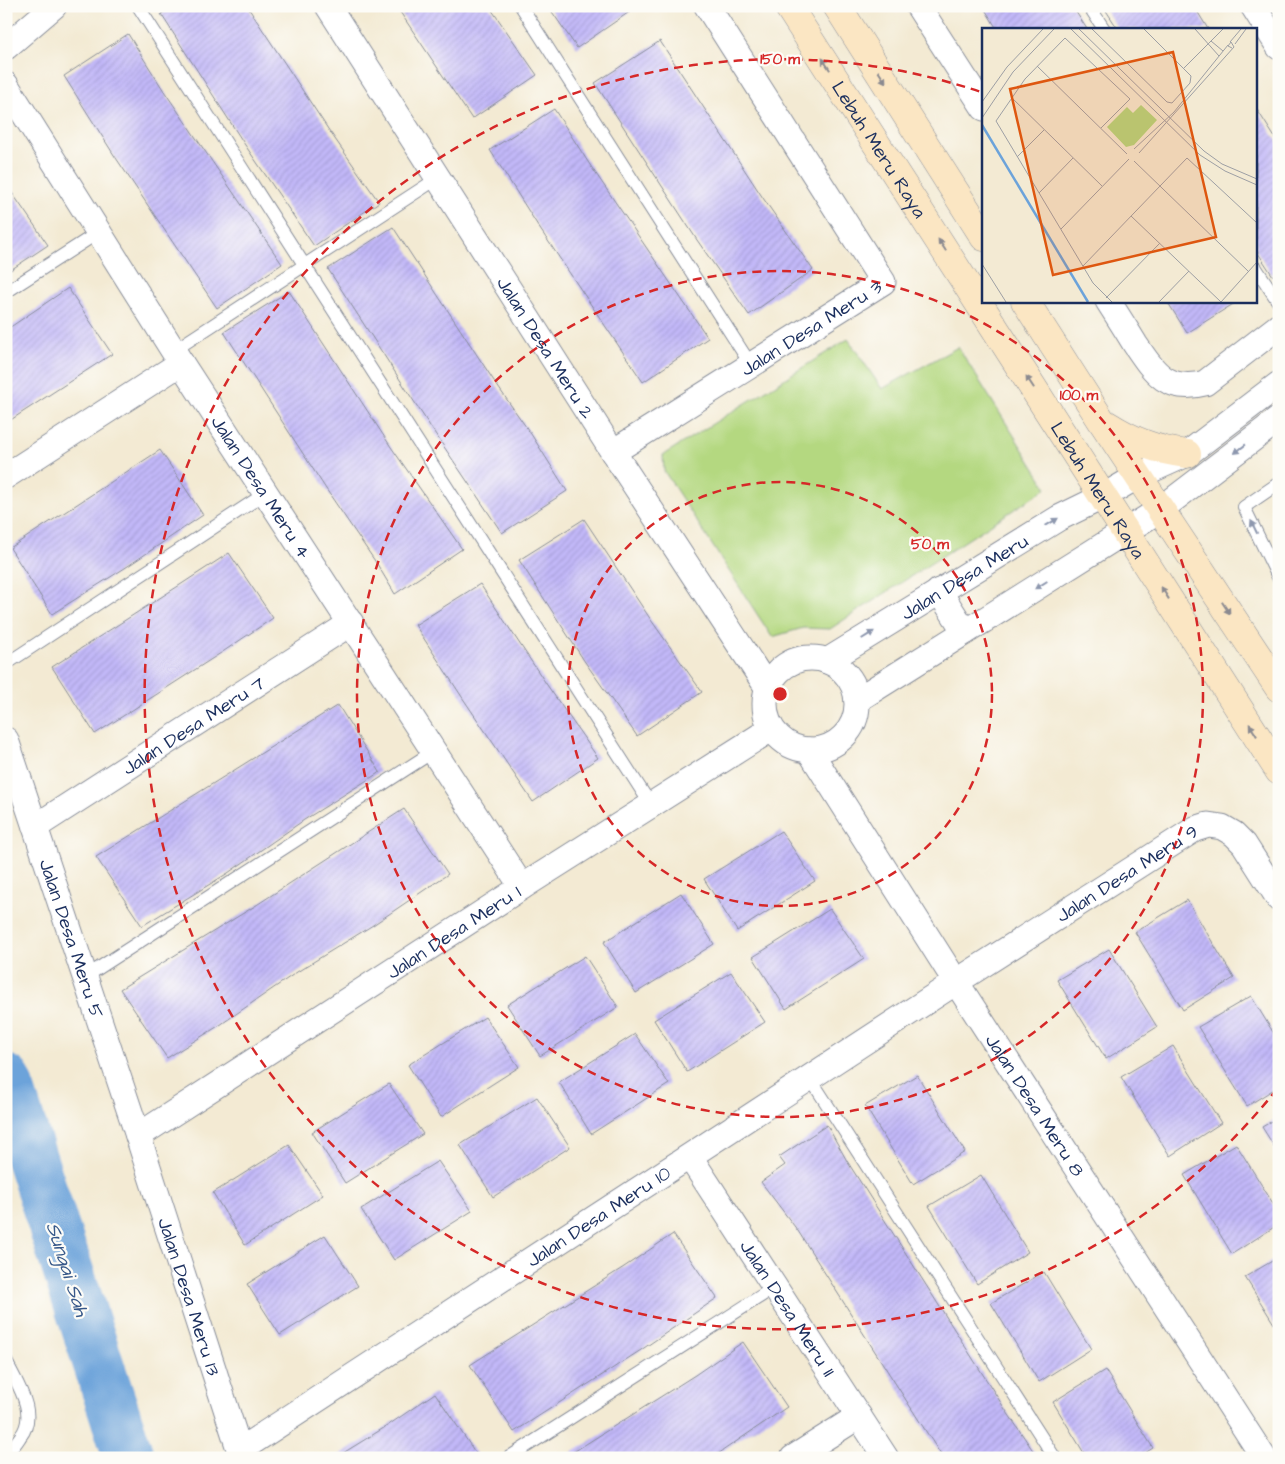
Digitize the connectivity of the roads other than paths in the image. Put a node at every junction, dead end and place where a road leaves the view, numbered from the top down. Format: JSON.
{"nodes":[{"id":1,"x":54,"y":6,"type":"edge"},
{"id":2,"x":138,"y":6,"type":"edge"},
{"id":3,"x":328,"y":6,"type":"edge"},
{"id":4,"x":521,"y":6,"type":"edge"},
{"id":5,"x":707,"y":6,"type":"edge"},
{"id":6,"x":788,"y":6,"type":"edge"},
{"id":7,"x":837,"y":6,"type":"edge"},
{"id":8,"x":918,"y":6,"type":"edge"},
{"id":9,"x":1089,"y":6,"type":"edge"},
{"id":10,"x":1253,"y":6,"type":"edge"},
{"id":11,"x":1103,"y":28,"type":"edge"},
{"id":12,"x":6,"y":47,"type":"edge"},
{"id":13,"x":1279,"y":47,"type":"edge"},
{"id":14,"x":6,"y":85,"type":"edge"},
{"id":15,"x":982,"y":105,"type":"edge"},
{"id":16,"x":438,"y":178,"type":"junction"},
{"id":17,"x":99,"y":232,"type":"junction"},
{"id":18,"x":982,"y":234,"type":"edge"},
{"id":19,"x":305,"y":265,"type":"junction"},
{"id":20,"x":1258,"y":271,"type":"edge"},
{"id":21,"x":6,"y":292,"type":"edge"},
{"id":22,"x":1026,"y":302,"type":"edge"},
{"id":23,"x":1109,"y":302,"type":"edge"},
{"id":24,"x":1279,"y":303,"type":"edge"},
{"id":25,"x":1279,"y":326,"type":"edge"},
{"id":26,"x":177,"y":357,"type":"junction"},
{"id":27,"x":751,"y":365,"type":"junction"},
{"id":28,"x":1279,"y":384,"type":"edge"},
{"id":29,"x":1279,"y":419,"type":"edge"},
{"id":30,"x":1101,"y":420,"type":"junction"},
{"id":31,"x":613,"y":452,"type":"junction"},
{"id":32,"x":1187,"y":454,"type":"junction"},
{"id":33,"x":6,"y":476,"type":"edge"},
{"id":34,"x":1138,"y":476,"type":"junction"},
{"id":35,"x":1279,"y":483,"type":"edge"},
{"id":36,"x":266,"y":493,"type":"junction"},
{"id":37,"x":1104,"y":496,"type":"junction"},
{"id":38,"x":1161,"y":509,"type":"junction"},
{"id":39,"x":1127,"y":532,"type":"junction"},
{"id":40,"x":1279,"y":579,"type":"edge"},
{"id":41,"x":939,"y":591,"type":"junction"},
{"id":42,"x":351,"y":624,"type":"junction"},
{"id":43,"x":966,"y":632,"type":"junction"},
{"id":44,"x":827,"y":661,"type":"junction"},
{"id":45,"x":6,"y":664,"type":"edge"},
{"id":46,"x":767,"y":687,"type":"junction"},
{"id":47,"x":1279,"y":688,"type":"edge"},
{"id":48,"x":857,"y":700,"type":"junction"},
{"id":49,"x":771,"y":729,"type":"junction"},
{"id":50,"x":6,"y":740,"type":"edge"},
{"id":51,"x":809,"y":750,"type":"junction"},
{"id":52,"x":434,"y":751,"type":"junction"},
{"id":53,"x":1279,"y":771,"type":"edge"},
{"id":54,"x":651,"y":805,"type":"junction"},
{"id":55,"x":35,"y":827,"type":"junction"},
{"id":56,"x":522,"y":888,"type":"junction"},
{"id":57,"x":1279,"y":899,"type":"edge"},
{"id":58,"x":86,"y":978,"type":"junction"},
{"id":59,"x":956,"y":982,"type":"junction"},
{"id":60,"x":810,"y":1078,"type":"junction"},
{"id":61,"x":138,"y":1136,"type":"junction"},
{"id":62,"x":690,"y":1157,"type":"junction"},
{"id":63,"x":775,"y":1287,"type":"junction"},
{"id":64,"x":6,"y":1361,"type":"edge"},
{"id":65,"x":859,"y":1416,"type":"junction"},
{"id":66,"x":6,"y":1451,"type":"edge"},
{"id":67,"x":241,"y":1454,"type":"edge"},
{"id":68,"x":508,"y":1458,"type":"edge"},
{"id":69,"x":792,"y":1458,"type":"edge"},
{"id":70,"x":886,"y":1458,"type":"edge"},
{"id":71,"x":1055,"y":1458,"type":"edge"},
{"id":72,"x":1264,"y":1458,"type":"edge"}],
"edges":[{"from":1,"to":12,"type":"street"},
{"from":2,"to":19,"type":"lane"},
{"from":3,"to":16,"type":"street","name":"Jalan Desa Meru 2"},
{"from":4,"to":27,"type":"lane"},
{"from":5,"to":27,"type":"street","name":"Jalan Desa Meru 3"},
{"from":37,"to":6,"type":"main road","name":"Lebuh Meru Raya","one_way":true},
{"from":7,"to":18,"type":"main road","one_way":true},
{"from":8,"to":15,"type":"street"},
{"from":9,"to":11,"type":"lane"},
{"from":10,"to":13,"type":"street"},
{"from":14,"to":17,"type":"street","name":"Jalan Desa Meru 4"},
{"from":16,"to":19,"type":"lane"},
{"from":16,"to":31,"type":"street","name":"Jalan Desa Meru 2"},
{"from":17,"to":21,"type":"lane"},
{"from":17,"to":26,"type":"street","name":"Jalan Desa Meru 4"},
{"from":19,"to":26,"type":"lane"},
{"from":19,"to":54,"type":"lane"},
{"from":20,"to":24,"type":"lane"},
{"from":22,"to":30,"type":"main road","name":"Lebuh Meru Raya"},
{"from":23,"to":25,"type":"street"},
{"from":26,"to":33,"type":"street"},
{"from":26,"to":36,"type":"street","name":"Jalan Desa Meru 4"},
{"from":27,"to":31,"type":"street","name":"Jalan Desa Meru 3"},
{"from":28,"to":32,"type":"street","name":"Jalan Desa Meru"},
{"from":29,"to":38,"type":"street","one_way":true},
{"from":30,"to":32,"type":"main road"},
{"from":30,"to":34,"type":"main road","name":"Lebuh Meru Raya"},
{"from":31,"to":46,"type":"street","name":"Jalan Desa Meru 2"},
{"from":32,"to":34,"type":"street","name":"Jalan Desa Meru"},
{"from":34,"to":37,"type":"street","name":"Jalan Desa Meru"},
{"from":34,"to":38,"type":"main road","name":"Lebuh Meru Raya"},
{"from":40,"to":35,"type":"lane","one_way":true},
{"from":36,"to":42,"type":"street","name":"Jalan Desa Meru 4"},
{"from":36,"to":45,"type":"lane"},
{"from":37,"to":39,"type":"main road","name":"Lebuh Meru Raya"},
{"from":41,"to":37,"type":"street","name":"Jalan Desa Meru","one_way":true},
{"from":38,"to":39,"type":"street"},
{"from":38,"to":47,"type":"main road","name":"Lebuh Meru Raya","one_way":true},
{"from":39,"to":43,"type":"street","one_way":true},
{"from":53,"to":39,"type":"main road","name":"Lebuh Meru Raya","one_way":true},
{"from":41,"to":43,"type":"street"},
{"from":44,"to":41,"type":"street","name":"Jalan Desa Meru","one_way":true},
{"from":42,"to":52,"type":"street","name":"Jalan Desa Meru 4"},
{"from":42,"to":55,"type":"street","name":"Jalan Desa Meru 7"},
{"from":43,"to":48,"type":"street"},
{"from":44,"to":46,"type":"street"},
{"from":44,"to":48,"type":"street"},
{"from":46,"to":49,"type":"street"},
{"from":48,"to":51,"type":"street"},
{"from":49,"to":51,"type":"street"},
{"from":49,"to":54,"type":"street","name":"Jalan Desa Meru 1"},
{"from":50,"to":55,"type":"street","name":"Jalan Desa Meru 5"},
{"from":51,"to":59,"type":"street","name":"Jalan Desa Meru 8"},
{"from":52,"to":56,"type":"street","name":"Jalan Desa Meru 4"},
{"from":52,"to":58,"type":"lane"},
{"from":54,"to":56,"type":"street","name":"Jalan Desa Meru 1"},
{"from":55,"to":58,"type":"street","name":"Jalan Desa Meru 5"},
{"from":56,"to":61,"type":"street","name":"Jalan Desa Meru 1"},
{"from":57,"to":59,"type":"street","name":"Jalan Desa Meru 9"},
{"from":58,"to":61,"type":"street","name":"Jalan Desa Meru 5"},
{"from":59,"to":60,"type":"street","name":"Jalan Desa Meru 10"},
{"from":59,"to":72,"type":"street","name":"Jalan Desa Meru 8"},
{"from":60,"to":62,"type":"street","name":"Jalan Desa Meru 10"},
{"from":60,"to":71,"type":"lane"},
{"from":61,"to":67,"type":"street","name":"Jalan Desa Meru 13"},
{"from":62,"to":63,"type":"street","name":"Jalan Desa Meru 11"},
{"from":62,"to":67,"type":"street","name":"Jalan Desa Meru 10"},
{"from":63,"to":65,"type":"street","name":"Jalan Desa Meru 11"},
{"from":63,"to":68,"type":"lane"},
{"from":64,"to":66,"type":"lane"},
{"from":65,"to":69,"type":"street"},
{"from":65,"to":70,"type":"street","name":"Jalan Desa Meru 11"}]}
